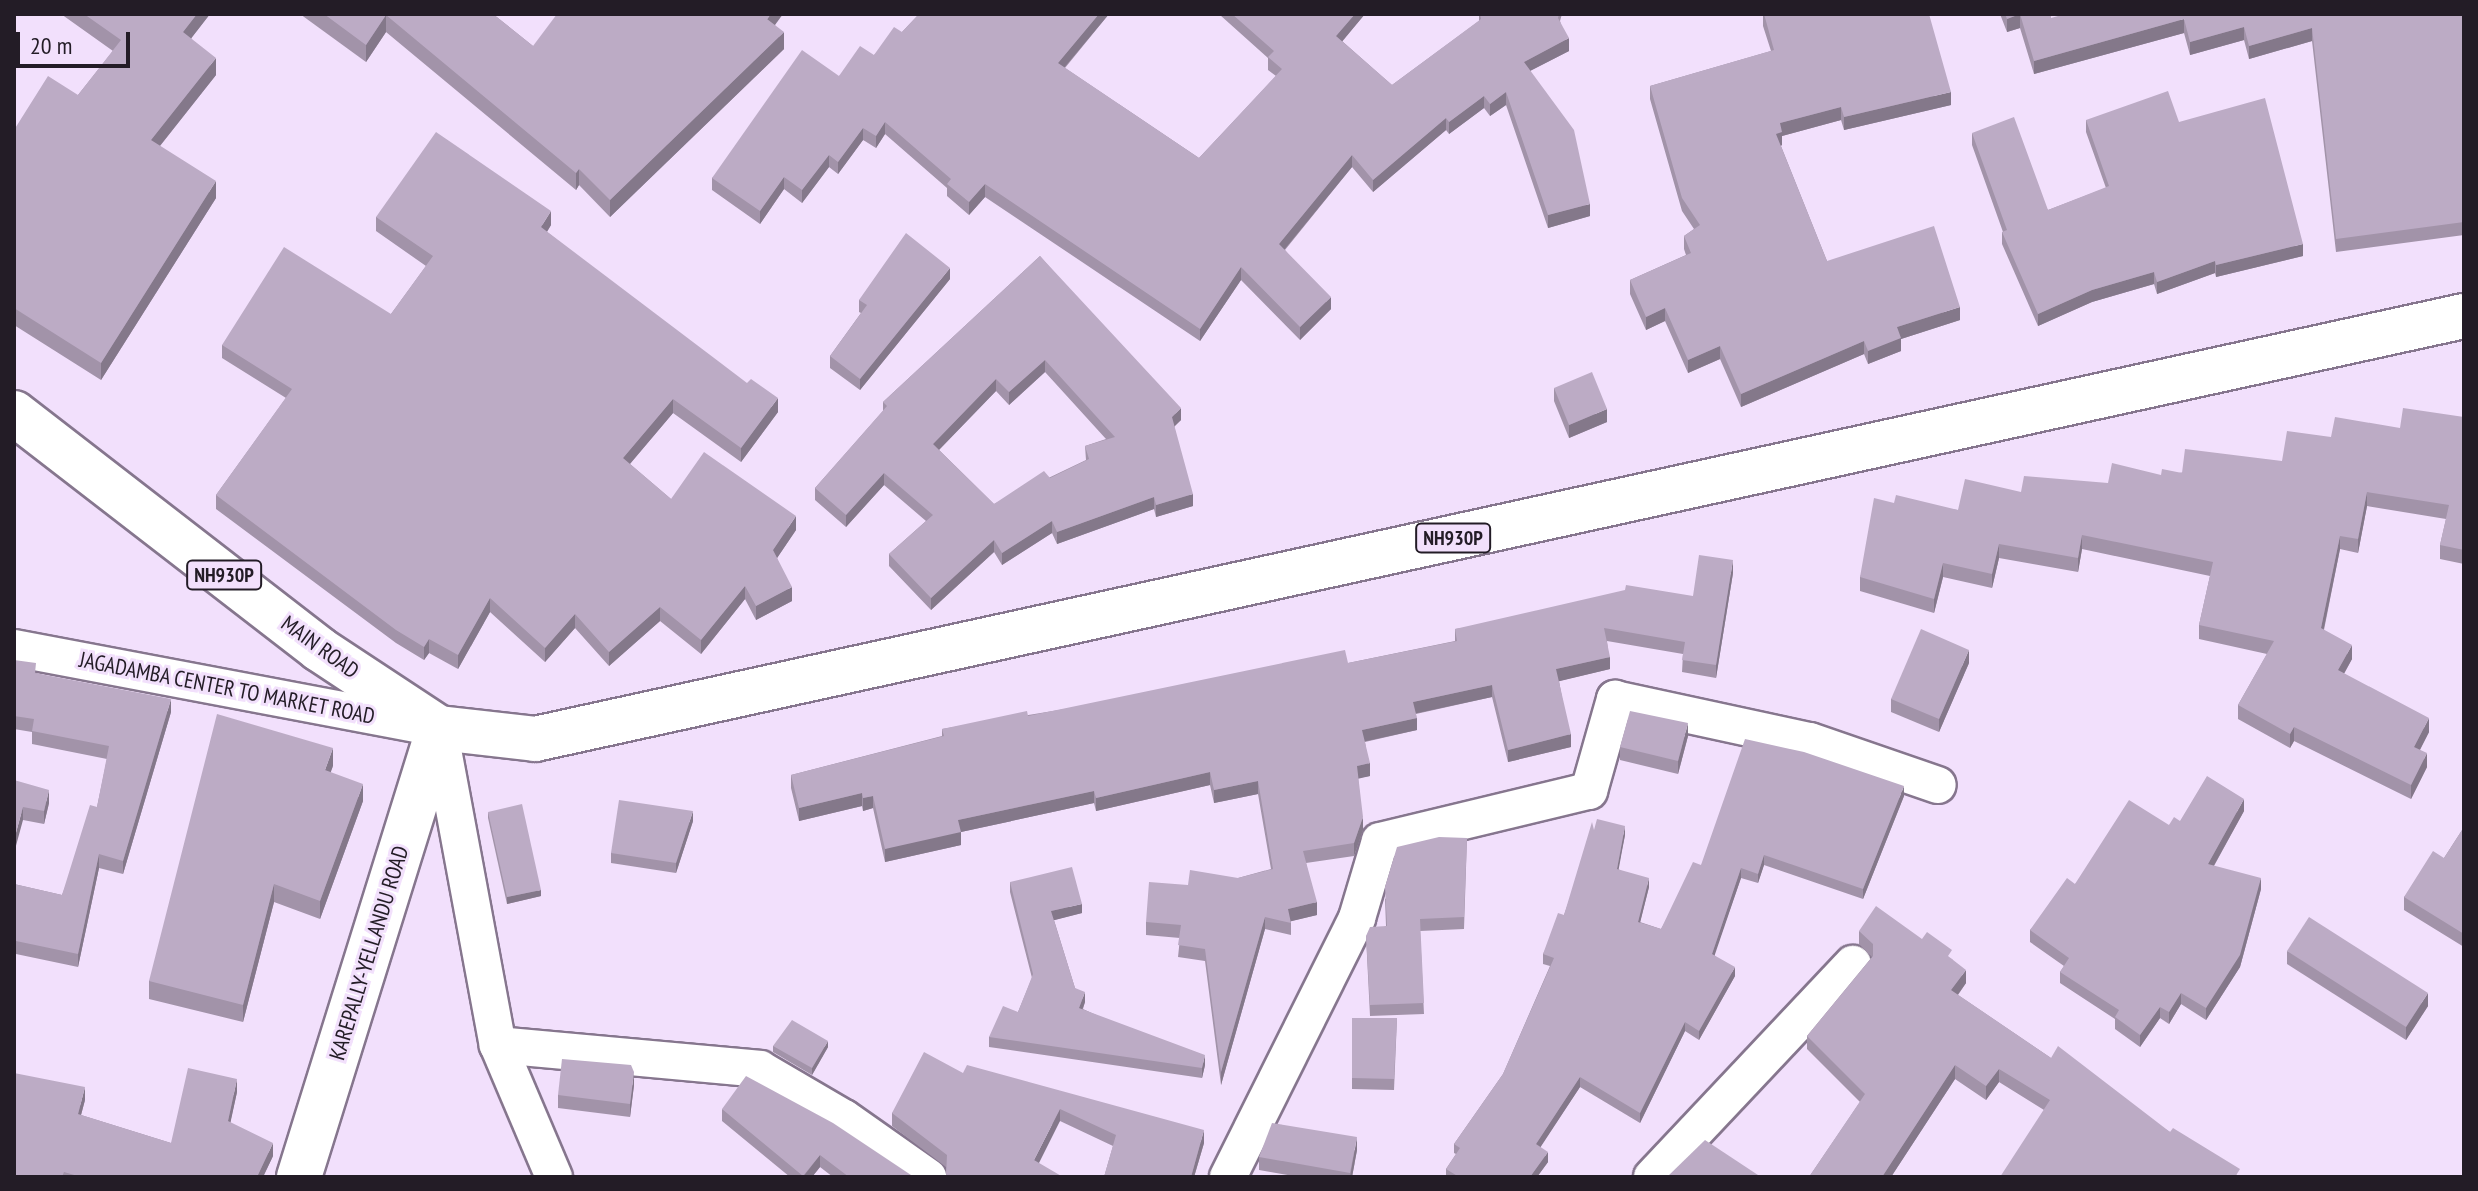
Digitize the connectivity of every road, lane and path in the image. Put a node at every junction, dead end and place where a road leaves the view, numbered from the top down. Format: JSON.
{"nodes":[{"id":1,"x":2464,"y":316,"type":"edge"},
{"id":2,"x":14,"y":413,"type":"edge"},
{"id":3,"x":14,"y":648,"type":"edge"},
{"id":4,"x":439,"y":728,"type":"junction"},
{"id":5,"x":1938,"y":785,"type":"dead end"},
{"id":6,"x":1853,"y":964,"type":"dead end"},
{"id":7,"x":498,"y":1045,"type":"junction"},
{"id":8,"x":299,"y":1177,"type":"edge"},
{"id":9,"x":554,"y":1177,"type":"edge"},
{"id":10,"x":928,"y":1177,"type":"edge"},
{"id":11,"x":1228,"y":1177,"type":"edge"},
{"id":12,"x":1652,"y":1177,"type":"edge"}],
"edges":[{"from":1,"to":4,"type":"main road","number":"NH930P"},
{"from":2,"to":4,"type":"main road","name":"MAIN ROAD","number":"NH930P"},
{"from":3,"to":4,"type":"street","name":"JAGADAMBA CENTER TO MARKET ROAD"},
{"from":4,"to":7,"type":"street"},
{"from":4,"to":8,"type":"main road","name":"KAREPALLY-YELLANDU ROAD"},
{"from":5,"to":11,"type":"street"},
{"from":6,"to":12,"type":"street"},
{"from":7,"to":9,"type":"street"},
{"from":7,"to":10,"type":"street"}]}
